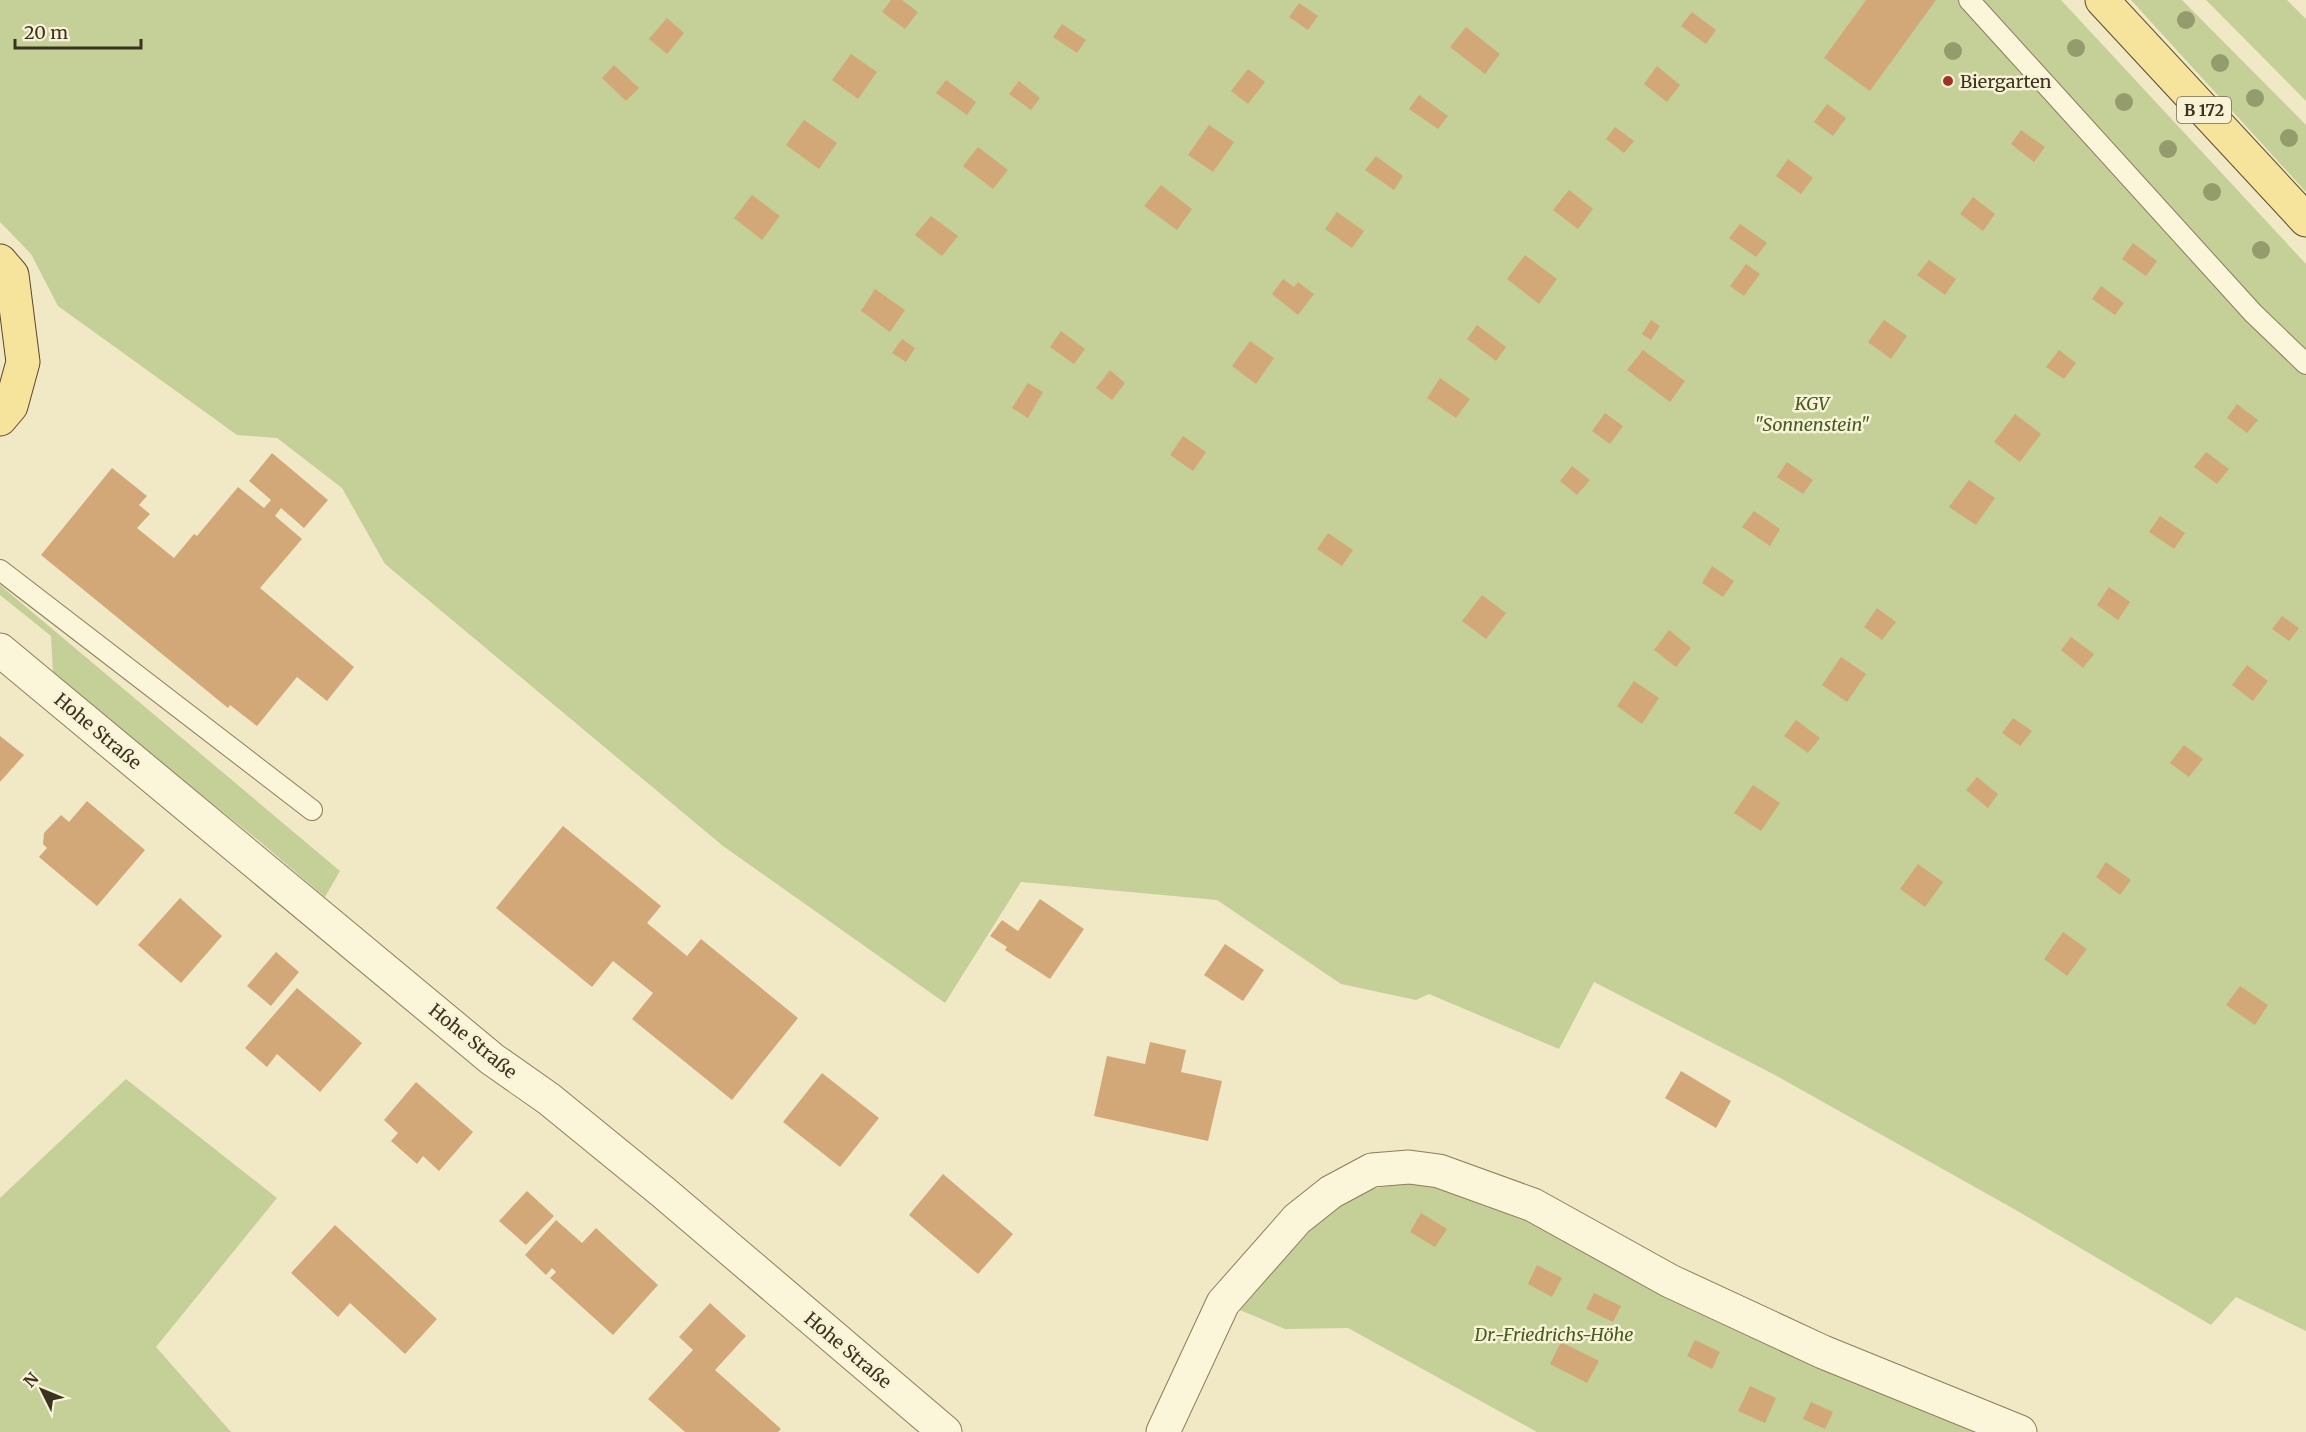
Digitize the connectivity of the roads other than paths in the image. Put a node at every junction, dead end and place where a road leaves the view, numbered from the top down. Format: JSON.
{"nodes":[{"id":1,"x":1969,"y":0,"type":"edge"},
{"id":2,"x":2102,"y":0,"type":"edge"},
{"id":3,"x":2306,"y":220,"type":"edge"},
{"id":4,"x":0,"y":261,"type":"edge"},
{"id":5,"x":2306,"y":364,"type":"edge"},
{"id":6,"x":0,"y":419,"type":"edge"},
{"id":7,"x":0,"y":570,"type":"edge"},
{"id":8,"x":0,"y":650,"type":"edge"},
{"id":9,"x":312,"y":810,"type":"dead end"},
{"id":10,"x":945,"y":1432,"type":"edge"},
{"id":11,"x":1163,"y":1432,"type":"edge"},
{"id":12,"x":2020,"y":1432,"type":"edge"}],
"edges":[{"from":1,"to":5,"type":"lane"},
{"from":2,"to":3,"type":"main road","number":"B 172"},
{"from":4,"to":6,"type":"main road"},
{"from":7,"to":9,"type":"lane"},
{"from":8,"to":10,"type":"street","name":"Hohe Straße"},
{"from":11,"to":12,"type":"street"}]}
